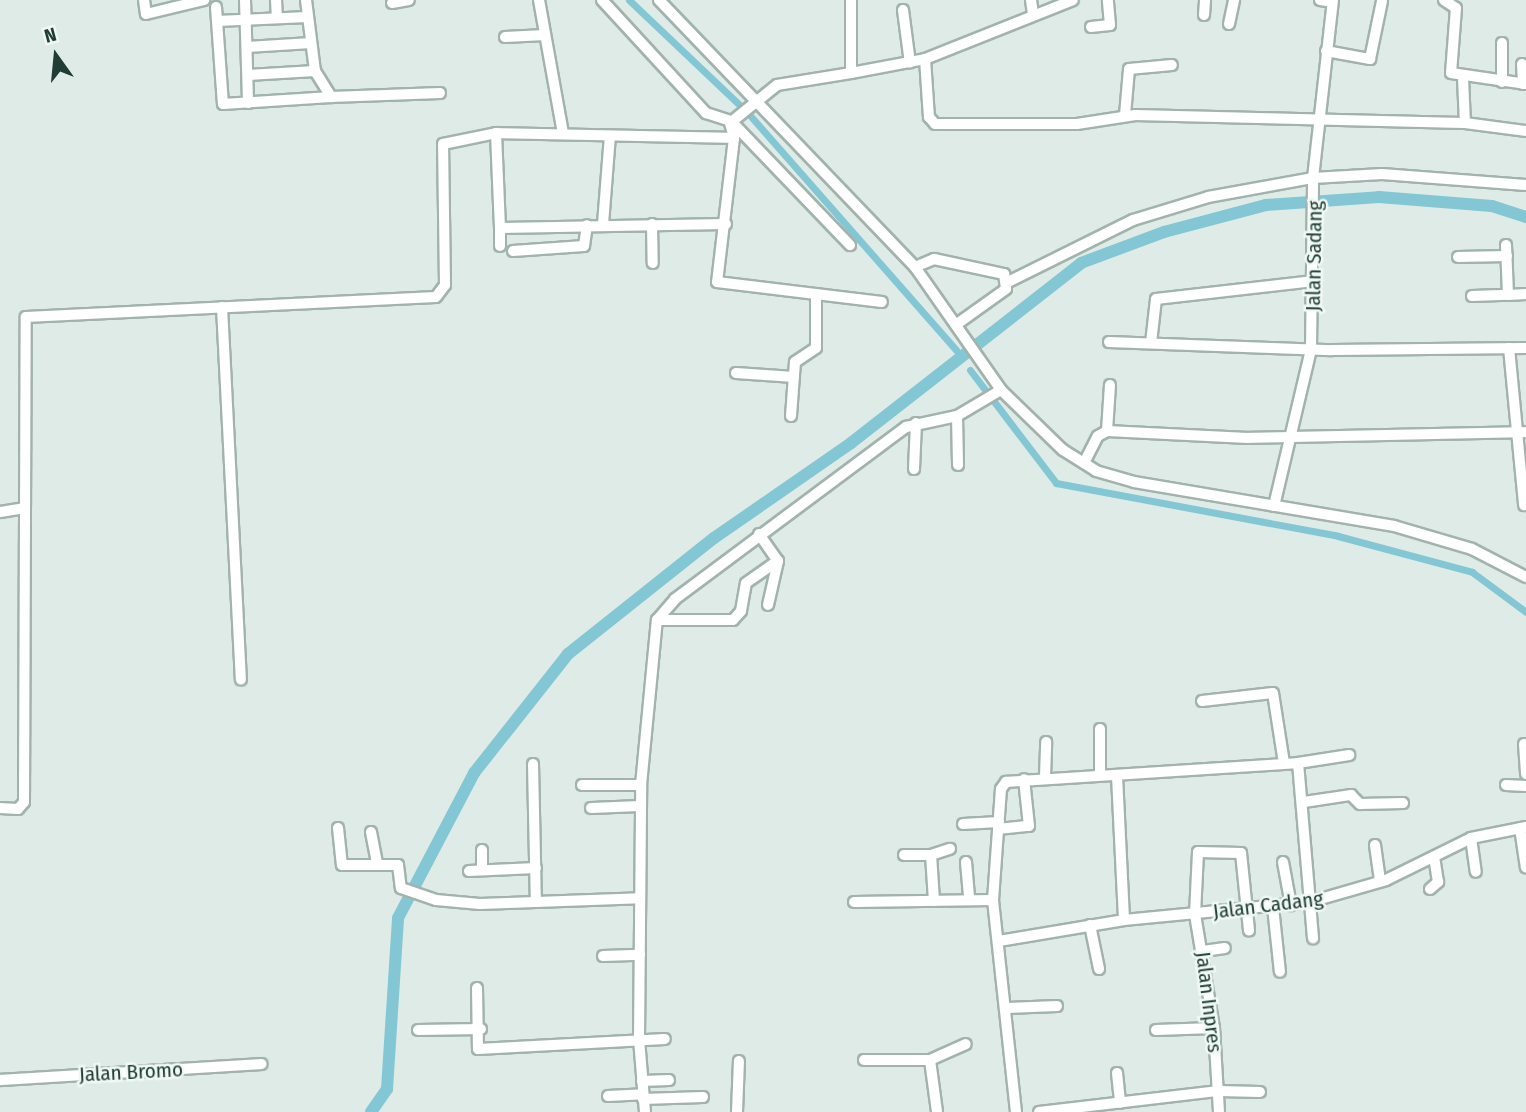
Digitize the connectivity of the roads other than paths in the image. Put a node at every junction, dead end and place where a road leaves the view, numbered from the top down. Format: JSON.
{"nodes":[{"id":1,"x":144,"y":0,"type":"edge"},
{"id":2,"x":204,"y":0,"type":"edge"},
{"id":3,"x":245,"y":0,"type":"edge"},
{"id":4,"x":276,"y":0,"type":"edge"},
{"id":5,"x":306,"y":0,"type":"edge"},
{"id":6,"x":409,"y":0,"type":"edge"},
{"id":7,"x":539,"y":0,"type":"edge"},
{"id":8,"x":602,"y":0,"type":"edge"},
{"id":9,"x":659,"y":0,"type":"edge"},
{"id":10,"x":852,"y":0,"type":"edge"},
{"id":11,"x":1031,"y":0,"type":"edge"},
{"id":12,"x":1073,"y":0,"type":"edge"},
{"id":13,"x":1108,"y":0,"type":"edge"},
{"id":14,"x":1205,"y":0,"type":"edge"},
{"id":15,"x":1234,"y":0,"type":"edge"},
{"id":16,"x":1320,"y":0,"type":"edge"},
{"id":17,"x":1444,"y":0,"type":"edge"},
{"id":18,"x":1332,"y":1,"type":"edge"},
{"id":19,"x":1382,"y":1,"type":"edge"},
{"id":20,"x":177,"y":3,"type":"edge"},
{"id":21,"x":392,"y":3,"type":"dead end"},
{"id":22,"x":216,"y":7,"type":"dead end"},
{"id":23,"x":903,"y":10,"type":"dead end"},
{"id":24,"x":1033,"y":15,"type":"junction"},
{"id":25,"x":1204,"y":15,"type":"dead end"},
{"id":26,"x":308,"y":17,"type":"junction"},
{"id":27,"x":277,"y":18,"type":"junction"},
{"id":28,"x":246,"y":20,"type":"junction"},
{"id":29,"x":217,"y":21,"type":"junction"},
{"id":30,"x":1228,"y":24,"type":"dead end"},
{"id":31,"x":1091,"y":27,"type":"dead end"},
{"id":32,"x":545,"y":35,"type":"junction"},
{"id":33,"x":505,"y":37,"type":"dead end"},
{"id":34,"x":312,"y":43,"type":"junction"},
{"id":35,"x":1502,"y":43,"type":"dead end"},
{"id":36,"x":247,"y":47,"type":"junction"},
{"id":37,"x":1326,"y":51,"type":"junction"},
{"id":38,"x":925,"y":60,"type":"junction"},
{"id":39,"x":910,"y":63,"type":"junction"},
{"id":40,"x":1522,"y":64,"type":"dead end"},
{"id":41,"x":1172,"y":65,"type":"dead end"},
{"id":42,"x":315,"y":71,"type":"junction"},
{"id":43,"x":851,"y":73,"type":"junction"},
{"id":44,"x":247,"y":75,"type":"junction"},
{"id":45,"x":1463,"y":78,"type":"junction"},
{"id":46,"x":1502,"y":82,"type":"junction"},
{"id":47,"x":1524,"y":84,"type":"edge"},
{"id":48,"x":440,"y":93,"type":"dead end"},
{"id":49,"x":331,"y":97,"type":"junction"},
{"id":50,"x":753,"y":100,"type":"junction"},
{"id":51,"x":248,"y":103,"type":"junction"},
{"id":52,"x":1125,"y":115,"type":"junction"},
{"id":53,"x":1321,"y":119,"type":"junction"},
{"id":54,"x":732,"y":121,"type":"junction"},
{"id":55,"x":1465,"y":123,"type":"junction"},
{"id":56,"x":1526,"y":131,"type":"edge"},
{"id":57,"x":496,"y":133,"type":"junction"},
{"id":58,"x":563,"y":134,"type":"junction"},
{"id":59,"x":717,"y":134,"type":"junction"},
{"id":60,"x":610,"y":136,"type":"junction"},
{"id":61,"x":734,"y":138,"type":"junction"},
{"id":62,"x":1313,"y":178,"type":"junction"},
{"id":63,"x":1526,"y":185,"type":"edge"},
{"id":64,"x":603,"y":224,"type":"junction"},
{"id":65,"x":652,"y":224,"type":"junction"},
{"id":66,"x":726,"y":224,"type":"junction"},
{"id":67,"x":587,"y":225,"type":"junction"},
{"id":68,"x":500,"y":228,"type":"junction"},
{"id":69,"x":850,"y":245,"type":"dead end"},
{"id":70,"x":500,"y":246,"type":"dead end"},
{"id":71,"x":513,"y":251,"type":"dead end"},
{"id":72,"x":1458,"y":257,"type":"dead end"},
{"id":73,"x":653,"y":263,"type":"dead end"},
{"id":74,"x":920,"y":264,"type":"junction"},
{"id":75,"x":1314,"y":281,"type":"junction"},
{"id":76,"x":1008,"y":282,"type":"junction"},
{"id":77,"x":1526,"y":294,"type":"edge"},
{"id":78,"x":1508,"y":295,"type":"junction"},
{"id":79,"x":816,"y":296,"type":"junction"},
{"id":80,"x":1472,"y":296,"type":"dead end"},
{"id":81,"x":882,"y":302,"type":"dead end"},
{"id":82,"x":222,"y":307,"type":"junction"},
{"id":83,"x":957,"y":324,"type":"junction"},
{"id":84,"x":1109,"y":342,"type":"dead end"},
{"id":85,"x":1151,"y":343,"type":"junction"},
{"id":86,"x":1509,"y":348,"type":"junction"},
{"id":87,"x":1526,"y":348,"type":"edge"},
{"id":88,"x":1311,"y":349,"type":"junction"},
{"id":89,"x":736,"y":373,"type":"dead end"},
{"id":90,"x":794,"y":377,"type":"junction"},
{"id":91,"x":1110,"y":384,"type":"dead end"},
{"id":92,"x":999,"y":391,"type":"junction"},
{"id":93,"x":792,"y":416,"type":"dead end"},
{"id":94,"x":957,"y":416,"type":"junction"},
{"id":95,"x":916,"y":423,"type":"junction"},
{"id":96,"x":1107,"y":431,"type":"junction"},
{"id":97,"x":1522,"y":432,"type":"edge"},
{"id":98,"x":1291,"y":438,"type":"junction"},
{"id":99,"x":1084,"y":463,"type":"junction"},
{"id":100,"x":958,"y":465,"type":"dead end"},
{"id":101,"x":914,"y":469,"type":"dead end"},
{"id":102,"x":1524,"y":505,"type":"dead end"},
{"id":103,"x":1275,"y":506,"type":"junction"},
{"id":104,"x":25,"y":508,"type":"junction"},
{"id":105,"x":0,"y":512,"type":"edge"},
{"id":106,"x":759,"y":534,"type":"junction"},
{"id":107,"x":778,"y":561,"type":"junction"},
{"id":108,"x":1526,"y":577,"type":"edge"},
{"id":109,"x":768,"y":605,"type":"dead end"},
{"id":110,"x":657,"y":620,"type":"junction"},
{"id":111,"x":241,"y":680,"type":"dead end"},
{"id":112,"x":1202,"y":701,"type":"dead end"},
{"id":113,"x":1100,"y":729,"type":"dead end"},
{"id":114,"x":1046,"y":742,"type":"dead end"},
{"id":115,"x":1524,"y":744,"type":"dead end"},
{"id":116,"x":1349,"y":755,"type":"dead end"},
{"id":117,"x":1298,"y":763,"type":"junction"},
{"id":118,"x":533,"y":764,"type":"dead end"},
{"id":119,"x":1284,"y":764,"type":"junction"},
{"id":120,"x":1526,"y":774,"type":"edge"},
{"id":121,"x":1100,"y":775,"type":"junction"},
{"id":122,"x":1045,"y":776,"type":"junction"},
{"id":123,"x":1116,"y":776,"type":"junction"},
{"id":124,"x":1024,"y":779,"type":"junction"},
{"id":125,"x":582,"y":785,"type":"dead end"},
{"id":126,"x":641,"y":785,"type":"junction"},
{"id":127,"x":1506,"y":785,"type":"dead end"},
{"id":128,"x":1526,"y":786,"type":"edge"},
{"id":129,"x":1304,"y":802,"type":"junction"},
{"id":130,"x":1403,"y":803,"type":"dead end"},
{"id":131,"x":640,"y":806,"type":"junction"},
{"id":132,"x":0,"y":808,"type":"edge"},
{"id":133,"x":592,"y":808,"type":"dead end"},
{"id":134,"x":963,"y":824,"type":"dead end"},
{"id":135,"x":998,"y":825,"type":"junction"},
{"id":136,"x":338,"y":828,"type":"dead end"},
{"id":137,"x":1523,"y":828,"type":"edge"},
{"id":138,"x":371,"y":832,"type":"dead end"},
{"id":139,"x":1471,"y":838,"type":"junction"},
{"id":140,"x":1375,"y":845,"type":"dead end"},
{"id":141,"x":950,"y":849,"type":"dead end"},
{"id":142,"x":482,"y":850,"type":"dead end"},
{"id":143,"x":904,"y":855,"type":"dead end"},
{"id":144,"x":931,"y":855,"type":"junction"},
{"id":145,"x":1434,"y":857,"type":"junction"},
{"id":146,"x":966,"y":862,"type":"dead end"},
{"id":147,"x":1283,"y":862,"type":"dead end"},
{"id":148,"x":377,"y":864,"type":"junction"},
{"id":149,"x":536,"y":868,"type":"junction"},
{"id":150,"x":1526,"y":868,"type":"edge"},
{"id":151,"x":482,"y":870,"type":"junction"},
{"id":152,"x":468,"y":871,"type":"dead end"},
{"id":153,"x":1476,"y":872,"type":"dead end"},
{"id":154,"x":1380,"y":882,"type":"junction"},
{"id":155,"x":1430,"y":889,"type":"dead end"},
{"id":156,"x":640,"y":898,"type":"junction"},
{"id":157,"x":969,"y":900,"type":"junction"},
{"id":158,"x":993,"y":900,"type":"junction"},
{"id":159,"x":934,"y":901,"type":"junction"},
{"id":160,"x":536,"y":902,"type":"junction"},
{"id":161,"x":854,"y":902,"type":"dead end"},
{"id":162,"x":1310,"y":902,"type":"junction"},
{"id":163,"x":1291,"y":905,"type":"junction"},
{"id":164,"x":1273,"y":907,"type":"junction"},
{"id":165,"x":1247,"y":908,"type":"junction"},
{"id":166,"x":1195,"y":914,"type":"junction"},
{"id":167,"x":1124,"y":920,"type":"junction"},
{"id":168,"x":1090,"y":925,"type":"junction"},
{"id":169,"x":1249,"y":931,"type":"dead end"},
{"id":170,"x":1313,"y":938,"type":"dead end"},
{"id":171,"x":999,"y":941,"type":"junction"},
{"id":172,"x":1225,"y":948,"type":"dead end"},
{"id":173,"x":1203,"y":950,"type":"junction"},
{"id":174,"x":640,"y":954,"type":"junction"},
{"id":175,"x":603,"y":956,"type":"dead end"},
{"id":176,"x":1099,"y":969,"type":"dead end"},
{"id":177,"x":1280,"y":972,"type":"dead end"},
{"id":178,"x":477,"y":988,"type":"dead end"},
{"id":179,"x":1057,"y":1006,"type":"dead end"},
{"id":180,"x":1007,"y":1008,"type":"junction"},
{"id":181,"x":1214,"y":1028,"type":"junction"},
{"id":182,"x":481,"y":1029,"type":"junction"},
{"id":183,"x":418,"y":1030,"type":"dead end"},
{"id":184,"x":1156,"y":1030,"type":"dead end"},
{"id":185,"x":639,"y":1039,"type":"junction"},
{"id":186,"x":665,"y":1039,"type":"dead end"},
{"id":187,"x":966,"y":1044,"type":"dead end"},
{"id":188,"x":863,"y":1060,"type":"dead end"},
{"id":189,"x":930,"y":1060,"type":"junction"},
{"id":190,"x":739,"y":1061,"type":"dead end"},
{"id":191,"x":262,"y":1064,"type":"dead end"},
{"id":192,"x":1117,"y":1073,"type":"dead end"},
{"id":193,"x":0,"y":1080,"type":"edge"},
{"id":194,"x":669,"y":1080,"type":"dead end"},
{"id":195,"x":642,"y":1081,"type":"junction"},
{"id":196,"x":1219,"y":1091,"type":"junction"},
{"id":197,"x":1260,"y":1093,"type":"dead end"},
{"id":198,"x":608,"y":1096,"type":"dead end"},
{"id":199,"x":643,"y":1096,"type":"junction"},
{"id":200,"x":703,"y":1097,"type":"dead end"},
{"id":201,"x":1115,"y":1106,"type":"edge"},
{"id":202,"x":1088,"y":1109,"type":"edge"},
{"id":203,"x":645,"y":1112,"type":"edge"},
{"id":204,"x":737,"y":1112,"type":"edge"},
{"id":205,"x":937,"y":1112,"type":"edge"},
{"id":206,"x":1016,"y":1112,"type":"edge"},
{"id":207,"x":1039,"y":1112,"type":"edge"},
{"id":208,"x":1219,"y":1112,"type":"edge"}],
"edges":[{"from":1,"to":20,"type":"street"},
{"from":2,"to":20,"type":"street"},
{"from":3,"to":28,"type":"street"},
{"from":4,"to":27,"type":"street"},
{"from":5,"to":26,"type":"street"},
{"from":6,"to":21,"type":"street"},
{"from":7,"to":32,"type":"street"},
{"from":8,"to":54,"type":"street"},
{"from":9,"to":50,"type":"street"},
{"from":10,"to":43,"type":"street"},
{"from":11,"to":24,"type":"street"},
{"from":12,"to":24,"type":"street"},
{"from":13,"to":31,"type":"street"},
{"from":14,"to":25,"type":"street"},
{"from":15,"to":30,"type":"street"},
{"from":16,"to":18,"type":"street"},
{"from":17,"to":45,"type":"street"},
{"from":18,"to":37,"type":"street","name":"Jalan Sadang"},
{"from":19,"to":37,"type":"street"},
{"from":22,"to":29,"type":"street"},
{"from":23,"to":39,"type":"street"},
{"from":24,"to":38,"type":"street"},
{"from":26,"to":27,"type":"street"},
{"from":26,"to":34,"type":"street"},
{"from":27,"to":28,"type":"street"},
{"from":28,"to":29,"type":"street"},
{"from":28,"to":36,"type":"street"},
{"from":29,"to":51,"type":"street"},
{"from":32,"to":33,"type":"street"},
{"from":32,"to":58,"type":"street"},
{"from":34,"to":36,"type":"street"},
{"from":34,"to":42,"type":"street"},
{"from":35,"to":46,"type":"street"},
{"from":36,"to":44,"type":"street"},
{"from":37,"to":53,"type":"street","name":"Jalan Sadang"},
{"from":38,"to":39,"type":"street"},
{"from":38,"to":52,"type":"street"},
{"from":39,"to":43,"type":"street"},
{"from":40,"to":47,"type":"street"},
{"from":41,"to":52,"type":"street"},
{"from":42,"to":44,"type":"street"},
{"from":42,"to":49,"type":"street"},
{"from":43,"to":50,"type":"street"},
{"from":44,"to":51,"type":"street"},
{"from":45,"to":46,"type":"street"},
{"from":45,"to":55,"type":"street"},
{"from":46,"to":47,"type":"street"},
{"from":48,"to":49,"type":"street"},
{"from":49,"to":51,"type":"street"},
{"from":50,"to":54,"type":"street"},
{"from":50,"to":74,"type":"street"},
{"from":52,"to":53,"type":"street"},
{"from":53,"to":55,"type":"street"},
{"from":53,"to":62,"type":"street","name":"Jalan Sadang"},
{"from":54,"to":59,"type":"street"},
{"from":54,"to":61,"type":"street"},
{"from":54,"to":69,"type":"street"},
{"from":55,"to":56,"type":"street"},
{"from":57,"to":58,"type":"street"},
{"from":57,"to":68,"type":"street"},
{"from":57,"to":82,"type":"street"},
{"from":58,"to":60,"type":"street"},
{"from":59,"to":60,"type":"street"},
{"from":59,"to":61,"type":"street"},
{"from":60,"to":64,"type":"street"},
{"from":61,"to":66,"type":"street"},
{"from":62,"to":63,"type":"street"},
{"from":62,"to":75,"type":"street","name":"Jalan Sadang"},
{"from":62,"to":76,"type":"street"},
{"from":64,"to":65,"type":"street"},
{"from":64,"to":67,"type":"street"},
{"from":65,"to":66,"type":"street"},
{"from":65,"to":73,"type":"street"},
{"from":66,"to":79,"type":"street"},
{"from":67,"to":68,"type":"street"},
{"from":67,"to":71,"type":"street"},
{"from":68,"to":70,"type":"street"},
{"from":72,"to":78,"type":"street"},
{"from":74,"to":76,"type":"street"},
{"from":74,"to":83,"type":"street"},
{"from":75,"to":85,"type":"street"},
{"from":75,"to":88,"type":"street","name":"Jalan Sadang"},
{"from":76,"to":83,"type":"street"},
{"from":77,"to":78,"type":"street"},
{"from":78,"to":80,"type":"street"},
{"from":79,"to":81,"type":"street"},
{"from":79,"to":90,"type":"street"},
{"from":82,"to":104,"type":"street"},
{"from":82,"to":111,"type":"street"},
{"from":83,"to":92,"type":"street"},
{"from":84,"to":85,"type":"street"},
{"from":85,"to":88,"type":"street"},
{"from":86,"to":87,"type":"street"},
{"from":86,"to":88,"type":"street"},
{"from":86,"to":97,"type":"street"},
{"from":88,"to":98,"type":"street","name":"Jalan Sadang"},
{"from":89,"to":90,"type":"street"},
{"from":90,"to":93,"type":"street"},
{"from":91,"to":96,"type":"street"},
{"from":92,"to":94,"type":"street"},
{"from":92,"to":99,"type":"street"},
{"from":94,"to":95,"type":"street"},
{"from":94,"to":100,"type":"street"},
{"from":95,"to":101,"type":"street"},
{"from":95,"to":106,"type":"street"},
{"from":96,"to":98,"type":"street"},
{"from":96,"to":99,"type":"street"},
{"from":97,"to":98,"type":"street"},
{"from":97,"to":102,"type":"street"},
{"from":98,"to":103,"type":"street","name":"Jalan Sadang"},
{"from":99,"to":103,"type":"street"},
{"from":103,"to":108,"type":"street"},
{"from":104,"to":105,"type":"street"},
{"from":104,"to":132,"type":"street"},
{"from":106,"to":107,"type":"street"},
{"from":106,"to":110,"type":"street"},
{"from":107,"to":109,"type":"street"},
{"from":107,"to":110,"type":"street"},
{"from":110,"to":126,"type":"street"},
{"from":112,"to":119,"type":"street"},
{"from":113,"to":121,"type":"street"},
{"from":114,"to":122,"type":"street"},
{"from":115,"to":120,"type":"street"},
{"from":116,"to":117,"type":"street"},
{"from":117,"to":119,"type":"street"},
{"from":117,"to":129,"type":"street"},
{"from":118,"to":149,"type":"street"},
{"from":119,"to":123,"type":"street"},
{"from":121,"to":122,"type":"street"},
{"from":121,"to":123,"type":"street"},
{"from":122,"to":124,"type":"street"},
{"from":123,"to":167,"type":"street"},
{"from":124,"to":135,"type":"street"},
{"from":124,"to":135,"type":"street"},
{"from":125,"to":126,"type":"street"},
{"from":126,"to":131,"type":"street"},
{"from":127,"to":128,"type":"street"},
{"from":129,"to":130,"type":"street"},
{"from":129,"to":162,"type":"street"},
{"from":131,"to":133,"type":"street"},
{"from":131,"to":156,"type":"street"},
{"from":134,"to":135,"type":"street"},
{"from":135,"to":158,"type":"street"},
{"from":136,"to":148,"type":"street"},
{"from":137,"to":139,"type":"street","name":"Jalan Cadang"},
{"from":137,"to":150,"type":"street"},
{"from":138,"to":148,"type":"street"},
{"from":139,"to":145,"type":"street","name":"Jalan Cadang"},
{"from":139,"to":153,"type":"street"},
{"from":140,"to":154,"type":"street"},
{"from":141,"to":144,"type":"street"},
{"from":142,"to":151,"type":"street"},
{"from":143,"to":144,"type":"street"},
{"from":144,"to":159,"type":"street"},
{"from":145,"to":154,"type":"street","name":"Jalan Cadang"},
{"from":145,"to":155,"type":"street"},
{"from":146,"to":157,"type":"street"},
{"from":147,"to":163,"type":"street"},
{"from":148,"to":160,"type":"street"},
{"from":149,"to":151,"type":"street"},
{"from":149,"to":160,"type":"street"},
{"from":151,"to":152,"type":"street"},
{"from":154,"to":162,"type":"street","name":"Jalan Cadang"},
{"from":156,"to":160,"type":"street"},
{"from":156,"to":174,"type":"street"},
{"from":157,"to":158,"type":"street"},
{"from":157,"to":159,"type":"street"},
{"from":158,"to":171,"type":"street"},
{"from":159,"to":161,"type":"street"},
{"from":162,"to":163,"type":"street","name":"Jalan Cadang"},
{"from":162,"to":170,"type":"street"},
{"from":163,"to":164,"type":"street","name":"Jalan Cadang"},
{"from":164,"to":165,"type":"street","name":"Jalan Cadang"},
{"from":164,"to":177,"type":"street"},
{"from":165,"to":166,"type":"street","name":"Jalan Cadang"},
{"from":165,"to":166,"type":"street","name":"Jalan Inpres"},
{"from":165,"to":169,"type":"street"},
{"from":166,"to":167,"type":"street","name":"Jalan Cadang"},
{"from":166,"to":173,"type":"street","name":"Jalan Inpres"},
{"from":167,"to":168,"type":"street","name":"Jalan Cadang"},
{"from":168,"to":171,"type":"street","name":"Jalan Cadang"},
{"from":168,"to":176,"type":"street"},
{"from":171,"to":180,"type":"street"},
{"from":172,"to":173,"type":"street"},
{"from":173,"to":181,"type":"street","name":"Jalan Inpres"},
{"from":174,"to":175,"type":"street"},
{"from":174,"to":185,"type":"street"},
{"from":178,"to":182,"type":"street"},
{"from":179,"to":180,"type":"street"},
{"from":180,"to":206,"type":"street"},
{"from":181,"to":184,"type":"street"},
{"from":181,"to":196,"type":"street","name":"Jalan Inpres"},
{"from":182,"to":183,"type":"street"},
{"from":182,"to":185,"type":"street"},
{"from":185,"to":186,"type":"street"},
{"from":185,"to":195,"type":"street"},
{"from":187,"to":189,"type":"street"},
{"from":188,"to":189,"type":"street"},
{"from":189,"to":205,"type":"street"},
{"from":190,"to":204,"type":"street"},
{"from":191,"to":193,"type":"street","name":"Jalan Bromo"},
{"from":192,"to":201,"type":"street"},
{"from":194,"to":195,"type":"street"},
{"from":195,"to":199,"type":"street"},
{"from":196,"to":197,"type":"street"},
{"from":196,"to":201,"type":"street"},
{"from":196,"to":208,"type":"street","name":"Jalan Inpres"},
{"from":198,"to":199,"type":"street"},
{"from":199,"to":200,"type":"street"},
{"from":199,"to":203,"type":"street"},
{"from":201,"to":202,"type":"street"},
{"from":202,"to":207,"type":"street"}]}
